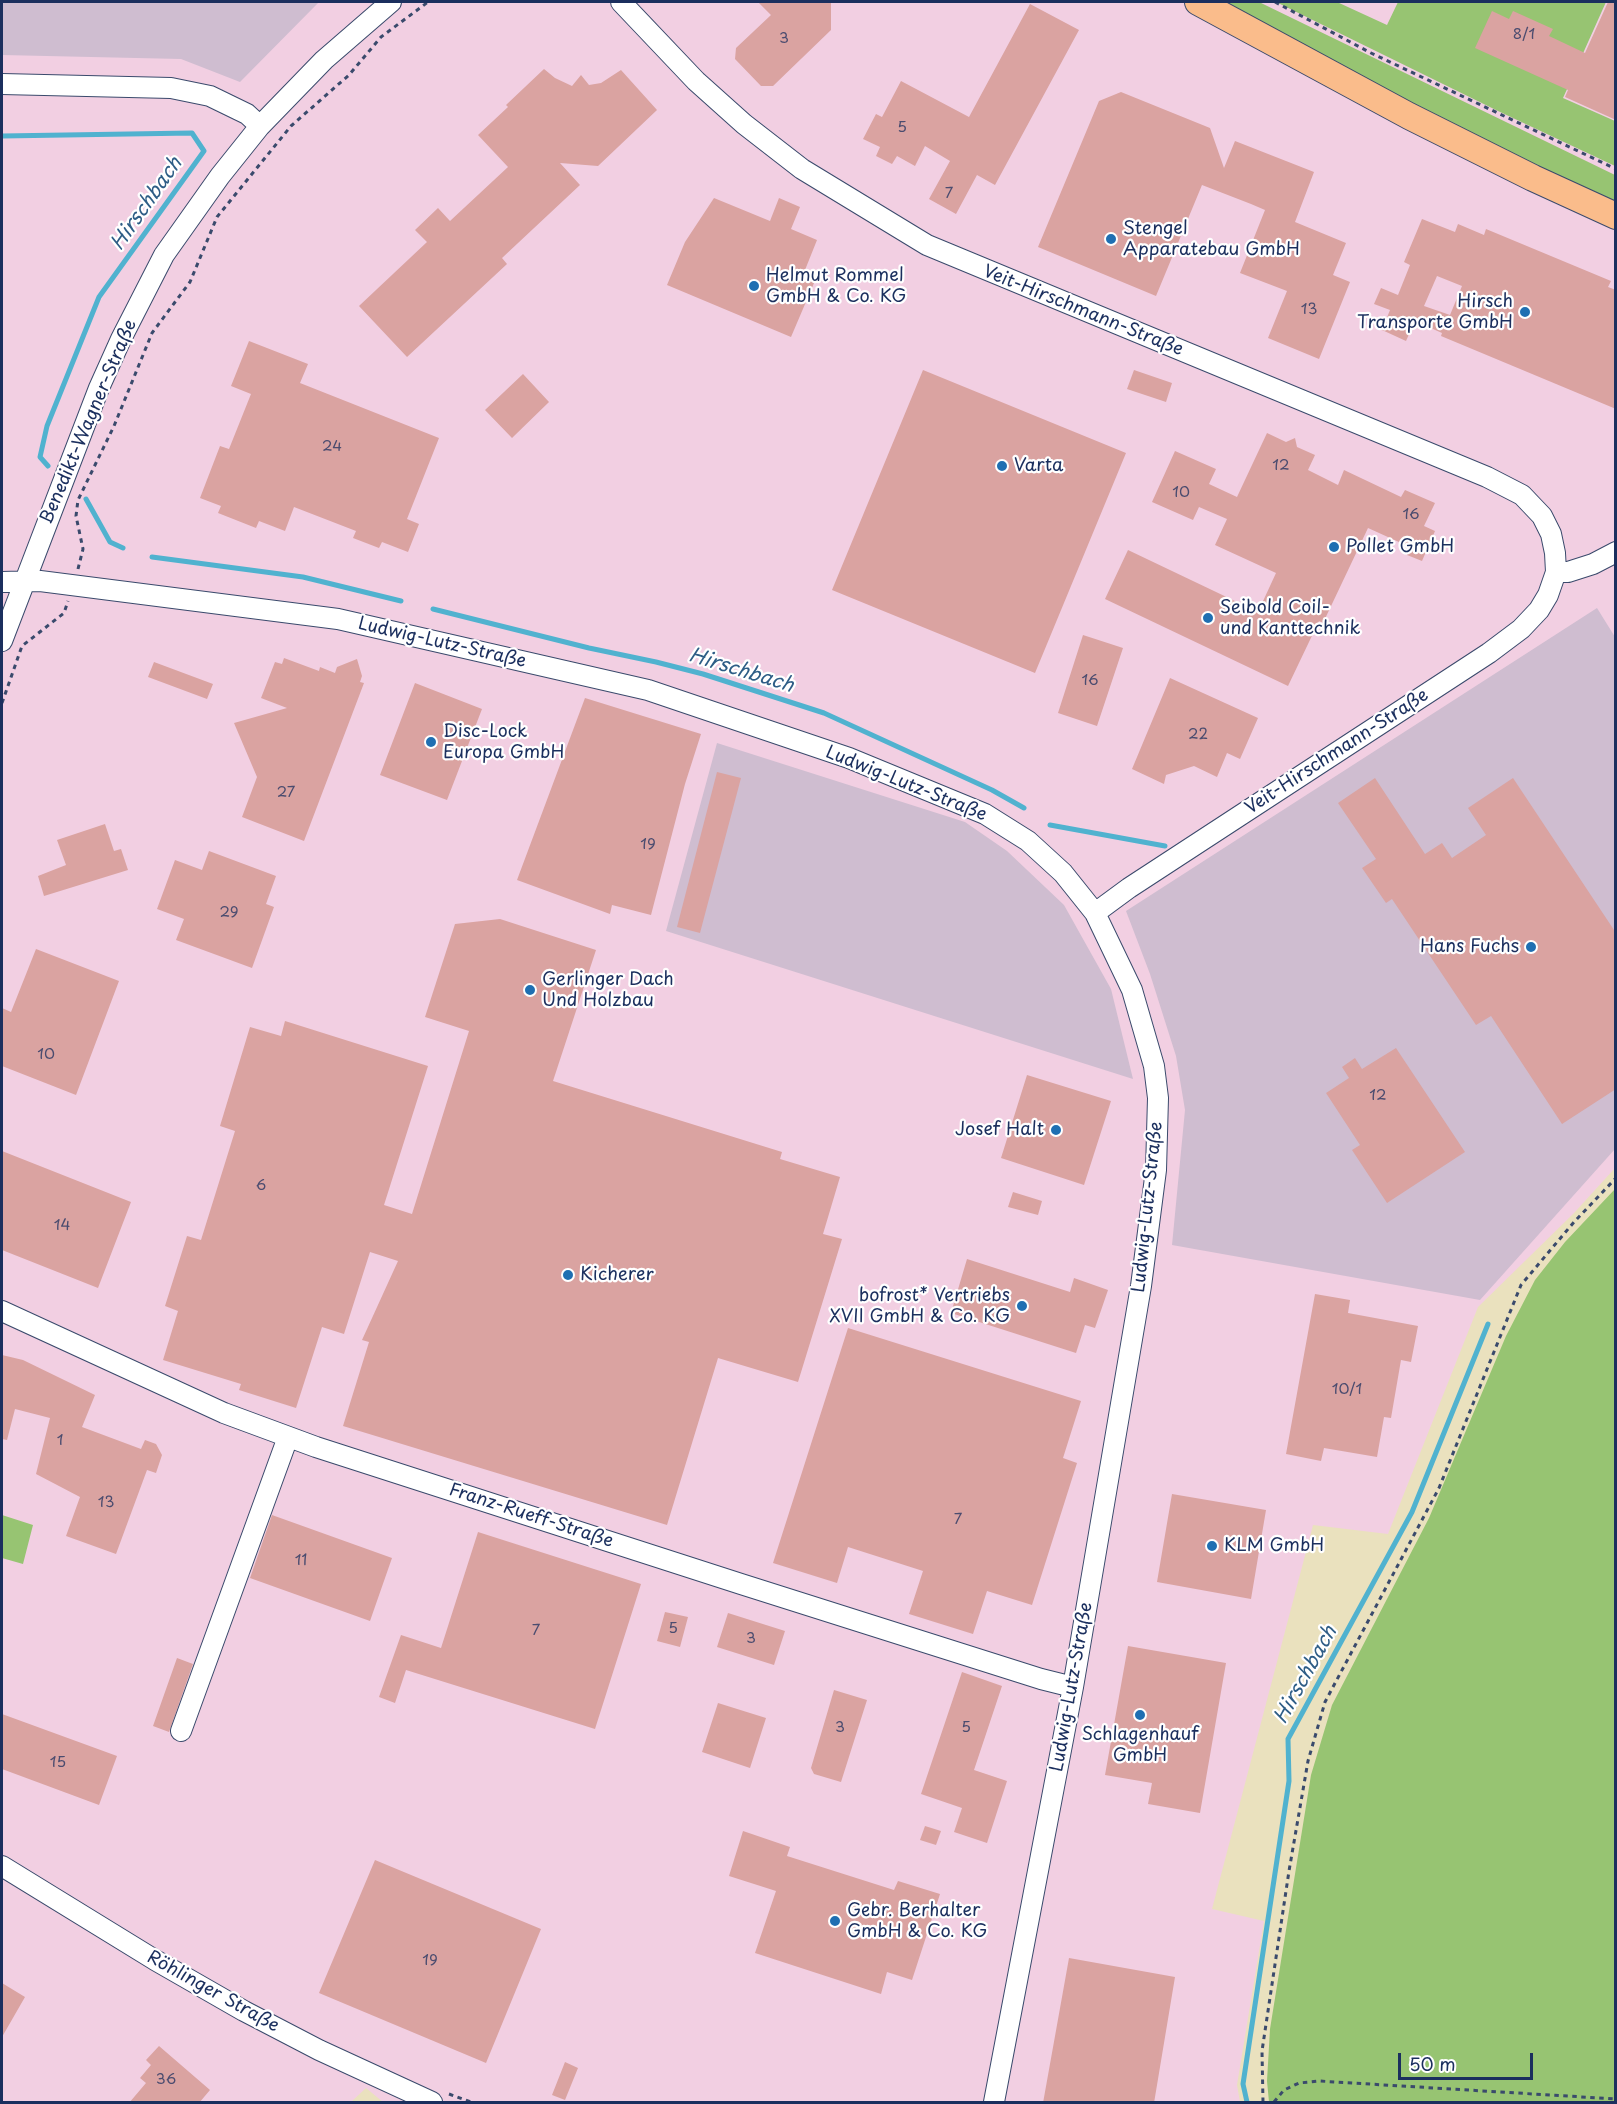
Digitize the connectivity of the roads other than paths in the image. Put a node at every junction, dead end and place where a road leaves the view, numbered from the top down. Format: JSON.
{"nodes":[{"id":1,"x":391,"y":2,"type":"edge"},
{"id":2,"x":621,"y":2,"type":"edge"},
{"id":3,"x":1198,"y":2,"type":"edge"},
{"id":4,"x":2,"y":84,"type":"edge"},
{"id":5,"x":260,"y":126,"type":"junction"},
{"id":6,"x":1616,"y":216,"type":"edge"},
{"id":7,"x":1616,"y":552,"type":"edge"},
{"id":8,"x":1556,"y":572,"type":"junction"},
{"id":9,"x":2,"y":582,"type":"edge"},
{"id":10,"x":24,"y":582,"type":"junction"},
{"id":11,"x":2,"y":641,"type":"edge"},
{"id":12,"x":1095,"y":913,"type":"junction"},
{"id":13,"x":2,"y":1311,"type":"edge"},
{"id":14,"x":288,"y":1437,"type":"junction"},
{"id":15,"x":1073,"y":1687,"type":"junction"},
{"id":16,"x":181,"y":1731,"type":"dead end"},
{"id":17,"x":2,"y":1866,"type":"edge"},
{"id":18,"x":432,"y":2103,"type":"edge"},
{"id":19,"x":994,"y":2103,"type":"edge"}],
"edges":[{"from":1,"to":5,"type":"street","name":"Benedikt-Wagner-Straße"},
{"from":2,"to":8,"type":"street","name":"Veit-Hirschmann-Straße"},
{"from":3,"to":6,"type":"main road"},
{"from":4,"to":5,"type":"street"},
{"from":5,"to":10,"type":"street","name":"Benedikt-Wagner-Straße"},
{"from":7,"to":8,"type":"street"},
{"from":8,"to":12,"type":"street","name":"Veit-Hirschmann-Straße"},
{"from":9,"to":10,"type":"street","name":"Ludwig-Lutz-Straße"},
{"from":10,"to":11,"type":"street","name":"Benedikt-Wagner-Straße"},
{"from":10,"to":12,"type":"street","name":"Ludwig-Lutz-Straße"},
{"from":12,"to":15,"type":"street","name":"Ludwig-Lutz-Straße"},
{"from":13,"to":14,"type":"street","name":"Franz-Rueff-Straße"},
{"from":14,"to":15,"type":"street","name":"Franz-Rueff-Straße"},
{"from":14,"to":16,"type":"street"},
{"from":15,"to":19,"type":"street","name":"Ludwig-Lutz-Straße"},
{"from":17,"to":18,"type":"street","name":"Röhlinger Straße"}]}
